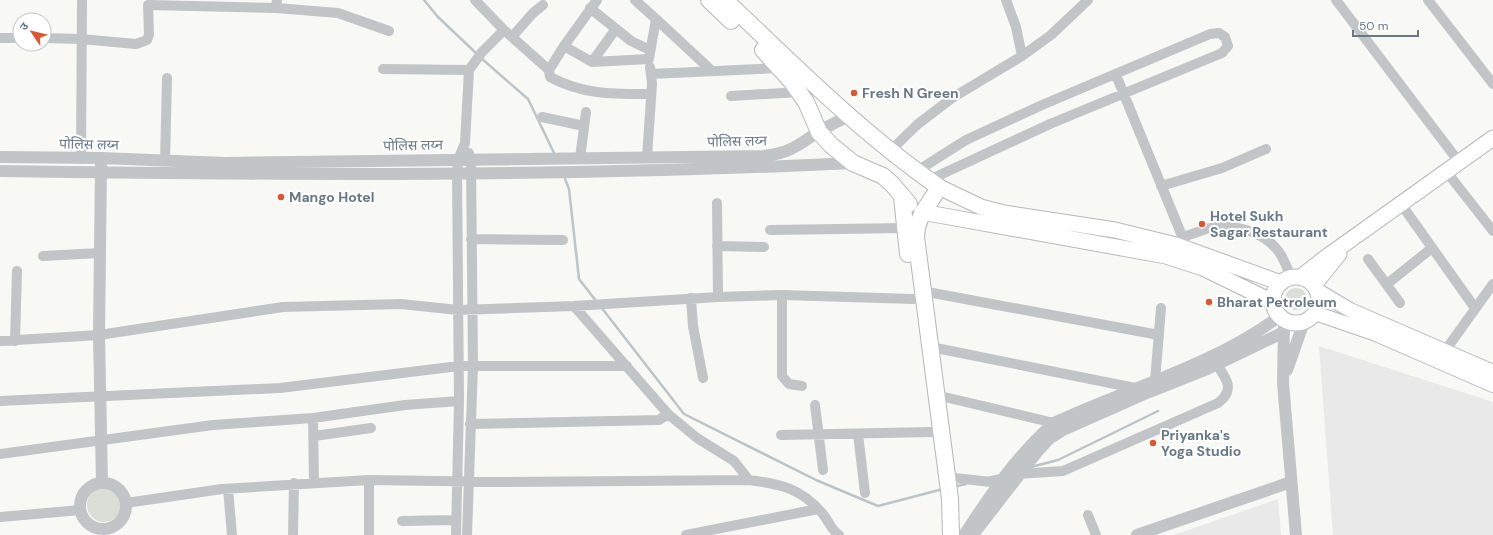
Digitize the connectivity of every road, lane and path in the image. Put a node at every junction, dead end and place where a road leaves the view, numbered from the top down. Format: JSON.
{"nodes":[{"id":1,"x":82,"y":0,"type":"edge"},
{"id":2,"x":475,"y":0,"type":"edge"},
{"id":3,"x":597,"y":0,"type":"edge"},
{"id":4,"x":635,"y":0,"type":"edge"},
{"id":5,"x":709,"y":0,"type":"edge"},
{"id":6,"x":725,"y":0,"type":"edge"},
{"id":7,"x":1006,"y":0,"type":"edge"},
{"id":8,"x":1088,"y":0,"type":"edge"},
{"id":9,"x":1336,"y":0,"type":"edge"},
{"id":10,"x":1428,"y":0,"type":"edge"},
{"id":11,"x":148,"y":3,"type":"edge"},
{"id":12,"x":191,"y":3,"type":"edge"},
{"id":13,"x":277,"y":4,"type":"edge"},
{"id":14,"x":543,"y":6,"type":"dead end"},
{"id":15,"x":590,"y":8,"type":"junction"},
{"id":16,"x":656,"y":19,"type":"junction"},
{"id":17,"x":504,"y":30,"type":"junction"},
{"id":18,"x":615,"y":30,"type":"junction"},
{"id":19,"x":389,"y":31,"type":"dead end"},
{"id":20,"x":512,"y":37,"type":"junction"},
{"id":21,"x":0,"y":38,"type":"edge"},
{"id":22,"x":12,"y":38,"type":"edge"},
{"id":23,"x":52,"y":38,"type":"edge"},
{"id":24,"x":81,"y":39,"type":"junction"},
{"id":25,"x":564,"y":46,"type":"junction"},
{"id":26,"x":650,"y":55,"type":"junction"},
{"id":27,"x":1022,"y":56,"type":"junction"},
{"id":28,"x":592,"y":62,"type":"junction"},
{"id":29,"x":470,"y":68,"type":"junction"},
{"id":30,"x":780,"y":68,"type":"junction"},
{"id":31,"x":383,"y":69,"type":"dead end"},
{"id":32,"x":549,"y":70,"type":"junction"},
{"id":33,"x":712,"y":71,"type":"junction"},
{"id":34,"x":651,"y":74,"type":"junction"},
{"id":35,"x":1116,"y":74,"type":"junction"},
{"id":36,"x":167,"y":78,"type":"dead end"},
{"id":37,"x":1493,"y":84,"type":"edge"},
{"id":38,"x":799,"y":92,"type":"junction"},
{"id":39,"x":651,"y":94,"type":"junction"},
{"id":40,"x":1125,"y":94,"type":"junction"},
{"id":41,"x":731,"y":96,"type":"dead end"},
{"id":42,"x":586,"y":112,"type":"dead end"},
{"id":43,"x":850,"y":116,"type":"junction"},
{"id":44,"x":542,"y":117,"type":"dead end"},
{"id":45,"x":584,"y":126,"type":"junction"},
{"id":46,"x":819,"y":132,"type":"junction"},
{"id":47,"x":1493,"y":138,"type":"edge"},
{"id":48,"x":465,"y":143,"type":"junction"},
{"id":49,"x":1266,"y":149,"type":"dead end"},
{"id":50,"x":890,"y":150,"type":"junction"},
{"id":51,"x":0,"y":157,"type":"edge"},
{"id":52,"x":647,"y":157,"type":"junction"},
{"id":53,"x":101,"y":158,"type":"junction"},
{"id":54,"x":577,"y":158,"type":"junction"},
{"id":55,"x":81,"y":159,"type":"junction"},
{"id":56,"x":458,"y":160,"type":"junction"},
{"id":57,"x":471,"y":160,"type":"junction"},
{"id":58,"x":164,"y":161,"type":"junction"},
{"id":59,"x":1459,"y":162,"type":"junction"},
{"id":60,"x":853,"y":163,"type":"junction"},
{"id":61,"x":0,"y":171,"type":"edge"},
{"id":62,"x":101,"y":172,"type":"junction"},
{"id":63,"x":457,"y":172,"type":"junction"},
{"id":64,"x":1446,"y":172,"type":"junction"},
{"id":65,"x":471,"y":173,"type":"junction"},
{"id":66,"x":928,"y":180,"type":"junction"},
{"id":67,"x":1161,"y":186,"type":"junction"},
{"id":68,"x":902,"y":197,"type":"junction"},
{"id":69,"x":717,"y":203,"type":"dead end"},
{"id":70,"x":1401,"y":204,"type":"junction"},
{"id":71,"x":922,"y":212,"type":"junction"},
{"id":72,"x":905,"y":228,"type":"junction"},
{"id":73,"x":770,"y":230,"type":"dead end"},
{"id":74,"x":1493,"y":231,"type":"edge"},
{"id":75,"x":471,"y":239,"type":"junction"},
{"id":76,"x":563,"y":240,"type":"dead end"},
{"id":77,"x":1185,"y":243,"type":"junction"},
{"id":78,"x":717,"y":246,"type":"junction"},
{"id":79,"x":764,"y":247,"type":"dead end"},
{"id":80,"x":1432,"y":248,"type":"junction"},
{"id":81,"x":100,"y":254,"type":"junction"},
{"id":82,"x":43,"y":256,"type":"dead end"},
{"id":83,"x":1368,"y":259,"type":"dead end"},
{"id":84,"x":17,"y":270,"type":"dead end"},
{"id":85,"x":1301,"y":283,"type":"junction"},
{"id":86,"x":1387,"y":284,"type":"junction"},
{"id":87,"x":1493,"y":284,"type":"edge"},
{"id":88,"x":782,"y":295,"type":"junction"},
{"id":89,"x":918,"y":295,"type":"junction"},
{"id":90,"x":718,"y":297,"type":"junction"},
{"id":91,"x":692,"y":298,"type":"junction"},
{"id":92,"x":1273,"y":302,"type":"junction"},
{"id":93,"x":1400,"y":303,"type":"dead end"},
{"id":94,"x":579,"y":306,"type":"junction"},
{"id":95,"x":1161,"y":308,"type":"dead end"},
{"id":96,"x":1475,"y":308,"type":"junction"},
{"id":97,"x":472,"y":309,"type":"junction"},
{"id":98,"x":458,"y":310,"type":"junction"},
{"id":99,"x":1309,"y":318,"type":"junction"},
{"id":100,"x":1283,"y":323,"type":"junction"},
{"id":101,"x":99,"y":335,"type":"junction"},
{"id":102,"x":1158,"y":335,"type":"junction"},
{"id":103,"x":0,"y":341,"type":"edge"},
{"id":104,"x":15,"y":341,"type":"junction"},
{"id":105,"x":932,"y":347,"type":"junction"},
{"id":106,"x":1444,"y":351,"type":"junction"},
{"id":107,"x":1217,"y":364,"type":"junction"},
{"id":108,"x":459,"y":366,"type":"junction"},
{"id":109,"x":472,"y":366,"type":"junction"},
{"id":110,"x":627,"y":366,"type":"junction"},
{"id":111,"x":1493,"y":372,"type":"edge"},
{"id":112,"x":703,"y":378,"type":"dead end"},
{"id":113,"x":1155,"y":381,"type":"junction"},
{"id":114,"x":1283,"y":383,"type":"junction"},
{"id":115,"x":1493,"y":385,"type":"edge"},
{"id":116,"x":802,"y":386,"type":"dead end"},
{"id":117,"x":1136,"y":388,"type":"junction"},
{"id":118,"x":936,"y":395,"type":"junction"},
{"id":119,"x":100,"y":397,"type":"junction"},
{"id":120,"x":0,"y":401,"type":"edge"},
{"id":121,"x":459,"y":401,"type":"junction"},
{"id":122,"x":815,"y":405,"type":"dead end"},
{"id":123,"x":668,"y":414,"type":"junction"},
{"id":124,"x":313,"y":418,"type":"junction"},
{"id":125,"x":1054,"y":423,"type":"junction"},
{"id":126,"x":470,"y":424,"type":"junction"},
{"id":127,"x":371,"y":428,"type":"dead end"},
{"id":128,"x":932,"y":432,"type":"junction"},
{"id":129,"x":820,"y":434,"type":"junction"},
{"id":130,"x":858,"y":434,"type":"junction"},
{"id":131,"x":781,"y":435,"type":"dead end"},
{"id":132,"x":314,"y":436,"type":"junction"},
{"id":133,"x":100,"y":441,"type":"junction"},
{"id":134,"x":0,"y":454,"type":"edge"},
{"id":135,"x":823,"y":470,"type":"dead end"},
{"id":136,"x":1013,"y":474,"type":"junction"},
{"id":137,"x":946,"y":477,"type":"junction"},
{"id":138,"x":369,"y":480,"type":"junction"},
{"id":139,"x":749,"y":480,"type":"junction"},
{"id":140,"x":457,"y":481,"type":"junction"},
{"id":141,"x":469,"y":481,"type":"junction"},
{"id":142,"x":1291,"y":482,"type":"junction"},
{"id":143,"x":102,"y":483,"type":"junction"},
{"id":144,"x":314,"y":483,"type":"junction"},
{"id":145,"x":294,"y":484,"type":"junction"},
{"id":146,"x":228,"y":489,"type":"junction"},
{"id":147,"x":865,"y":493,"type":"dead end"},
{"id":148,"x":126,"y":503,"type":"junction"},
{"id":149,"x":81,"y":510,"type":"junction"},
{"id":150,"x":821,"y":512,"type":"junction"},
{"id":151,"x":1088,"y":515,"type":"dead end"},
{"id":152,"x":0,"y":517,"type":"edge"},
{"id":153,"x":402,"y":520,"type":"dead end"},
{"id":154,"x":456,"y":520,"type":"junction"},
{"id":155,"x":734,"y":531,"type":"edge"},
{"id":156,"x":100,"y":532,"type":"edge"},
{"id":157,"x":834,"y":533,"type":"edge"},
{"id":158,"x":232,"y":535,"type":"edge"},
{"id":159,"x":293,"y":535,"type":"edge"},
{"id":160,"x":369,"y":535,"type":"edge"},
{"id":161,"x":456,"y":535,"type":"edge"},
{"id":162,"x":467,"y":535,"type":"edge"},
{"id":163,"x":686,"y":535,"type":"edge"},
{"id":164,"x":943,"y":535,"type":"edge"},
{"id":165,"x":951,"y":535,"type":"edge"},
{"id":166,"x":964,"y":535,"type":"edge"},
{"id":167,"x":973,"y":535,"type":"edge"},
{"id":168,"x":1096,"y":535,"type":"edge"},
{"id":169,"x":1137,"y":535,"type":"edge"},
{"id":170,"x":1296,"y":535,"type":"edge"}],
"edges":[{"from":1,"to":24,"type":"street"},
{"from":2,"to":17,"type":"street"},
{"from":3,"to":15,"type":"street"},
{"from":4,"to":16,"type":"street"},
{"from":5,"to":30,"type":"highway"},
{"from":6,"to":43,"type":"highway"},
{"from":7,"to":27,"type":"street"},
{"from":8,"to":27,"type":"street"},
{"from":9,"to":59,"type":"street"},
{"from":10,"to":37,"type":"street"},
{"from":11,"to":12,"type":"street"},
{"from":11,"to":24,"type":"street"},
{"from":12,"to":13,"type":"street"},
{"from":13,"to":19,"type":"street"},
{"from":14,"to":20,"type":"street"},
{"from":15,"to":18,"type":"street"},
{"from":15,"to":25,"type":"street"},
{"from":16,"to":26,"type":"street"},
{"from":16,"to":33,"type":"street"},
{"from":17,"to":20,"type":"street"},
{"from":17,"to":29,"type":"street"},
{"from":18,"to":26,"type":"street"},
{"from":18,"to":28,"type":"street"},
{"from":20,"to":32,"type":"street"},
{"from":21,"to":22,"type":"street"},
{"from":23,"to":24,"type":"street"},
{"from":24,"to":55,"type":"street"},
{"from":25,"to":28,"type":"street"},
{"from":25,"to":32,"type":"street"},
{"from":26,"to":28,"type":"street"},
{"from":26,"to":34,"type":"street"},
{"from":27,"to":50,"type":"street"},
{"from":29,"to":31,"type":"street"},
{"from":29,"to":48,"type":"street"},
{"from":30,"to":33,"type":"street"},
{"from":30,"to":38,"type":"highway"},
{"from":32,"to":39,"type":"street"},
{"from":33,"to":34,"type":"street"},
{"from":34,"to":39,"type":"street"},
{"from":35,"to":40,"type":"street"},
{"from":35,"to":40,"type":"street"},
{"from":35,"to":66,"type":"street"},
{"from":36,"to":58,"type":"street"},
{"from":38,"to":41,"type":"street"},
{"from":38,"to":46,"type":"highway"},
{"from":39,"to":52,"type":"street"},
{"from":40,"to":66,"type":"street"},
{"from":40,"to":67,"type":"street"},
{"from":42,"to":45,"type":"street"},
{"from":43,"to":46,"type":"street","name":"पोलिस लय्न"},
{"from":43,"to":50,"type":"highway"},
{"from":44,"to":45,"type":"street"},
{"from":45,"to":54,"type":"street"},
{"from":46,"to":52,"type":"street","name":"पोलिस लय्न"},
{"from":46,"to":60,"type":"highway"},
{"from":47,"to":59,"type":"main road"},
{"from":48,"to":56,"type":"street"},
{"from":48,"to":57,"type":"street"},
{"from":49,"to":67,"type":"street"},
{"from":50,"to":66,"type":"highway"},
{"from":51,"to":55,"type":"street","name":"पोलिस लय्न"},
{"from":52,"to":54,"type":"street","name":"पोलिस लय्न"},
{"from":53,"to":55,"type":"street","name":"पोलिस लय्न"},
{"from":53,"to":58,"type":"street","name":"पोलिस लय्न"},
{"from":53,"to":62,"type":"street"},
{"from":54,"to":57,"type":"street","name":"पोलिस लय्न"},
{"from":56,"to":57,"type":"street","name":"पोलिस लय्न"},
{"from":56,"to":58,"type":"street","name":"पोलिस लय्न"},
{"from":56,"to":63,"type":"street"},
{"from":57,"to":65,"type":"street"},
{"from":59,"to":64,"type":"main road"},
{"from":60,"to":65,"type":"street"},
{"from":60,"to":68,"type":"highway"},
{"from":61,"to":62,"type":"street"},
{"from":62,"to":63,"type":"street"},
{"from":62,"to":81,"type":"street"},
{"from":63,"to":65,"type":"street"},
{"from":63,"to":98,"type":"street"},
{"from":64,"to":70,"type":"main road"},
{"from":64,"to":74,"type":"street"},
{"from":65,"to":75,"type":"street"},
{"from":66,"to":71,"type":"highway"},
{"from":66,"to":77,"type":"main road"},
{"from":67,"to":77,"type":"street"},
{"from":68,"to":71,"type":"highway"},
{"from":68,"to":72,"type":"highway"},
{"from":69,"to":78,"type":"street"},
{"from":70,"to":80,"type":"street"},
{"from":70,"to":85,"type":"main road"},
{"from":71,"to":89,"type":"highway"},
{"from":71,"to":92,"type":"main road"},
{"from":72,"to":73,"type":"street"},
{"from":72,"to":89,"type":"highway"},
{"from":75,"to":76,"type":"street"},
{"from":75,"to":97,"type":"street"},
{"from":77,"to":85,"type":"main road"},
{"from":77,"to":85,"type":"street"},
{"from":78,"to":79,"type":"street"},
{"from":78,"to":90,"type":"street"},
{"from":80,"to":86,"type":"street"},
{"from":80,"to":96,"type":"street"},
{"from":81,"to":82,"type":"street"},
{"from":81,"to":101,"type":"street"},
{"from":83,"to":86,"type":"street"},
{"from":84,"to":104,"type":"street"},
{"from":85,"to":92,"type":"main road"},
{"from":85,"to":99,"type":"main road"},
{"from":85,"to":106,"type":"main road"},
{"from":86,"to":93,"type":"street"},
{"from":87,"to":96,"type":"street"},
{"from":88,"to":89,"type":"street"},
{"from":88,"to":90,"type":"street"},
{"from":88,"to":116,"type":"street"},
{"from":89,"to":102,"type":"street"},
{"from":89,"to":105,"type":"highway"},
{"from":89,"to":128,"type":"highway"},
{"from":90,"to":91,"type":"street"},
{"from":91,"to":94,"type":"street"},
{"from":91,"to":112,"type":"street"},
{"from":92,"to":100,"type":"main road"},
{"from":94,"to":97,"type":"street"},
{"from":94,"to":110,"type":"street"},
{"from":95,"to":102,"type":"street"},
{"from":96,"to":106,"type":"street"},
{"from":97,"to":98,"type":"street"},
{"from":97,"to":109,"type":"street"},
{"from":98,"to":101,"type":"street"},
{"from":98,"to":108,"type":"street"},
{"from":99,"to":100,"type":"main road"},
{"from":99,"to":114,"type":"street"},
{"from":99,"to":115,"type":"main road"},
{"from":100,"to":107,"type":"street"},
{"from":100,"to":113,"type":"street"},
{"from":100,"to":114,"type":"street"},
{"from":101,"to":104,"type":"street"},
{"from":101,"to":119,"type":"street"},
{"from":102,"to":113,"type":"street"},
{"from":103,"to":104,"type":"street"},
{"from":105,"to":117,"type":"street"},
{"from":105,"to":118,"type":"highway"},
{"from":106,"to":111,"type":"main road"},
{"from":107,"to":136,"type":"street"},
{"from":107,"to":136,"type":"street"},
{"from":108,"to":109,"type":"street"},
{"from":108,"to":119,"type":"street"},
{"from":108,"to":121,"type":"street"},
{"from":109,"to":110,"type":"street"},
{"from":109,"to":126,"type":"street"},
{"from":110,"to":123,"type":"street"},
{"from":113,"to":117,"type":"street"},
{"from":114,"to":142,"type":"street"},
{"from":117,"to":125,"type":"street"},
{"from":118,"to":125,"type":"street"},
{"from":118,"to":137,"type":"highway"},
{"from":119,"to":120,"type":"street"},
{"from":119,"to":133,"type":"street"},
{"from":121,"to":124,"type":"street"},
{"from":121,"to":140,"type":"street"},
{"from":122,"to":129,"type":"street"},
{"from":123,"to":126,"type":"street"},
{"from":123,"to":139,"type":"street"},
{"from":124,"to":132,"type":"street"},
{"from":124,"to":133,"type":"street"},
{"from":125,"to":136,"type":"street"},
{"from":126,"to":141,"type":"street"},
{"from":127,"to":132,"type":"street"},
{"from":128,"to":130,"type":"street"},
{"from":128,"to":164,"type":"highway"},
{"from":129,"to":130,"type":"street"},
{"from":129,"to":131,"type":"street"},
{"from":129,"to":135,"type":"street"},
{"from":130,"to":147,"type":"street"},
{"from":132,"to":144,"type":"street"},
{"from":133,"to":134,"type":"street"},
{"from":133,"to":143,"type":"street"},
{"from":136,"to":137,"type":"street"},
{"from":136,"to":166,"type":"street"},
{"from":136,"to":167,"type":"street"},
{"from":137,"to":165,"type":"highway"},
{"from":138,"to":140,"type":"street"},
{"from":138,"to":144,"type":"street"},
{"from":138,"to":160,"type":"street"},
{"from":139,"to":141,"type":"street"},
{"from":139,"to":150,"type":"street"},
{"from":140,"to":141,"type":"street"},
{"from":140,"to":154,"type":"street"},
{"from":141,"to":162,"type":"street"},
{"from":142,"to":169,"type":"street"},
{"from":142,"to":170,"type":"street"},
{"from":143,"to":148,"type":"street"},
{"from":143,"to":149,"type":"street"},
{"from":144,"to":145,"type":"street"},
{"from":145,"to":146,"type":"street"},
{"from":145,"to":159,"type":"street"},
{"from":146,"to":148,"type":"street"},
{"from":146,"to":158,"type":"street"},
{"from":148,"to":156,"type":"street"},
{"from":149,"to":152,"type":"street"},
{"from":149,"to":156,"type":"street"},
{"from":150,"to":155,"type":"street"},
{"from":150,"to":157,"type":"street"},
{"from":151,"to":168,"type":"street"},
{"from":153,"to":154,"type":"street"},
{"from":154,"to":161,"type":"street"},
{"from":155,"to":163,"type":"street"}]}
